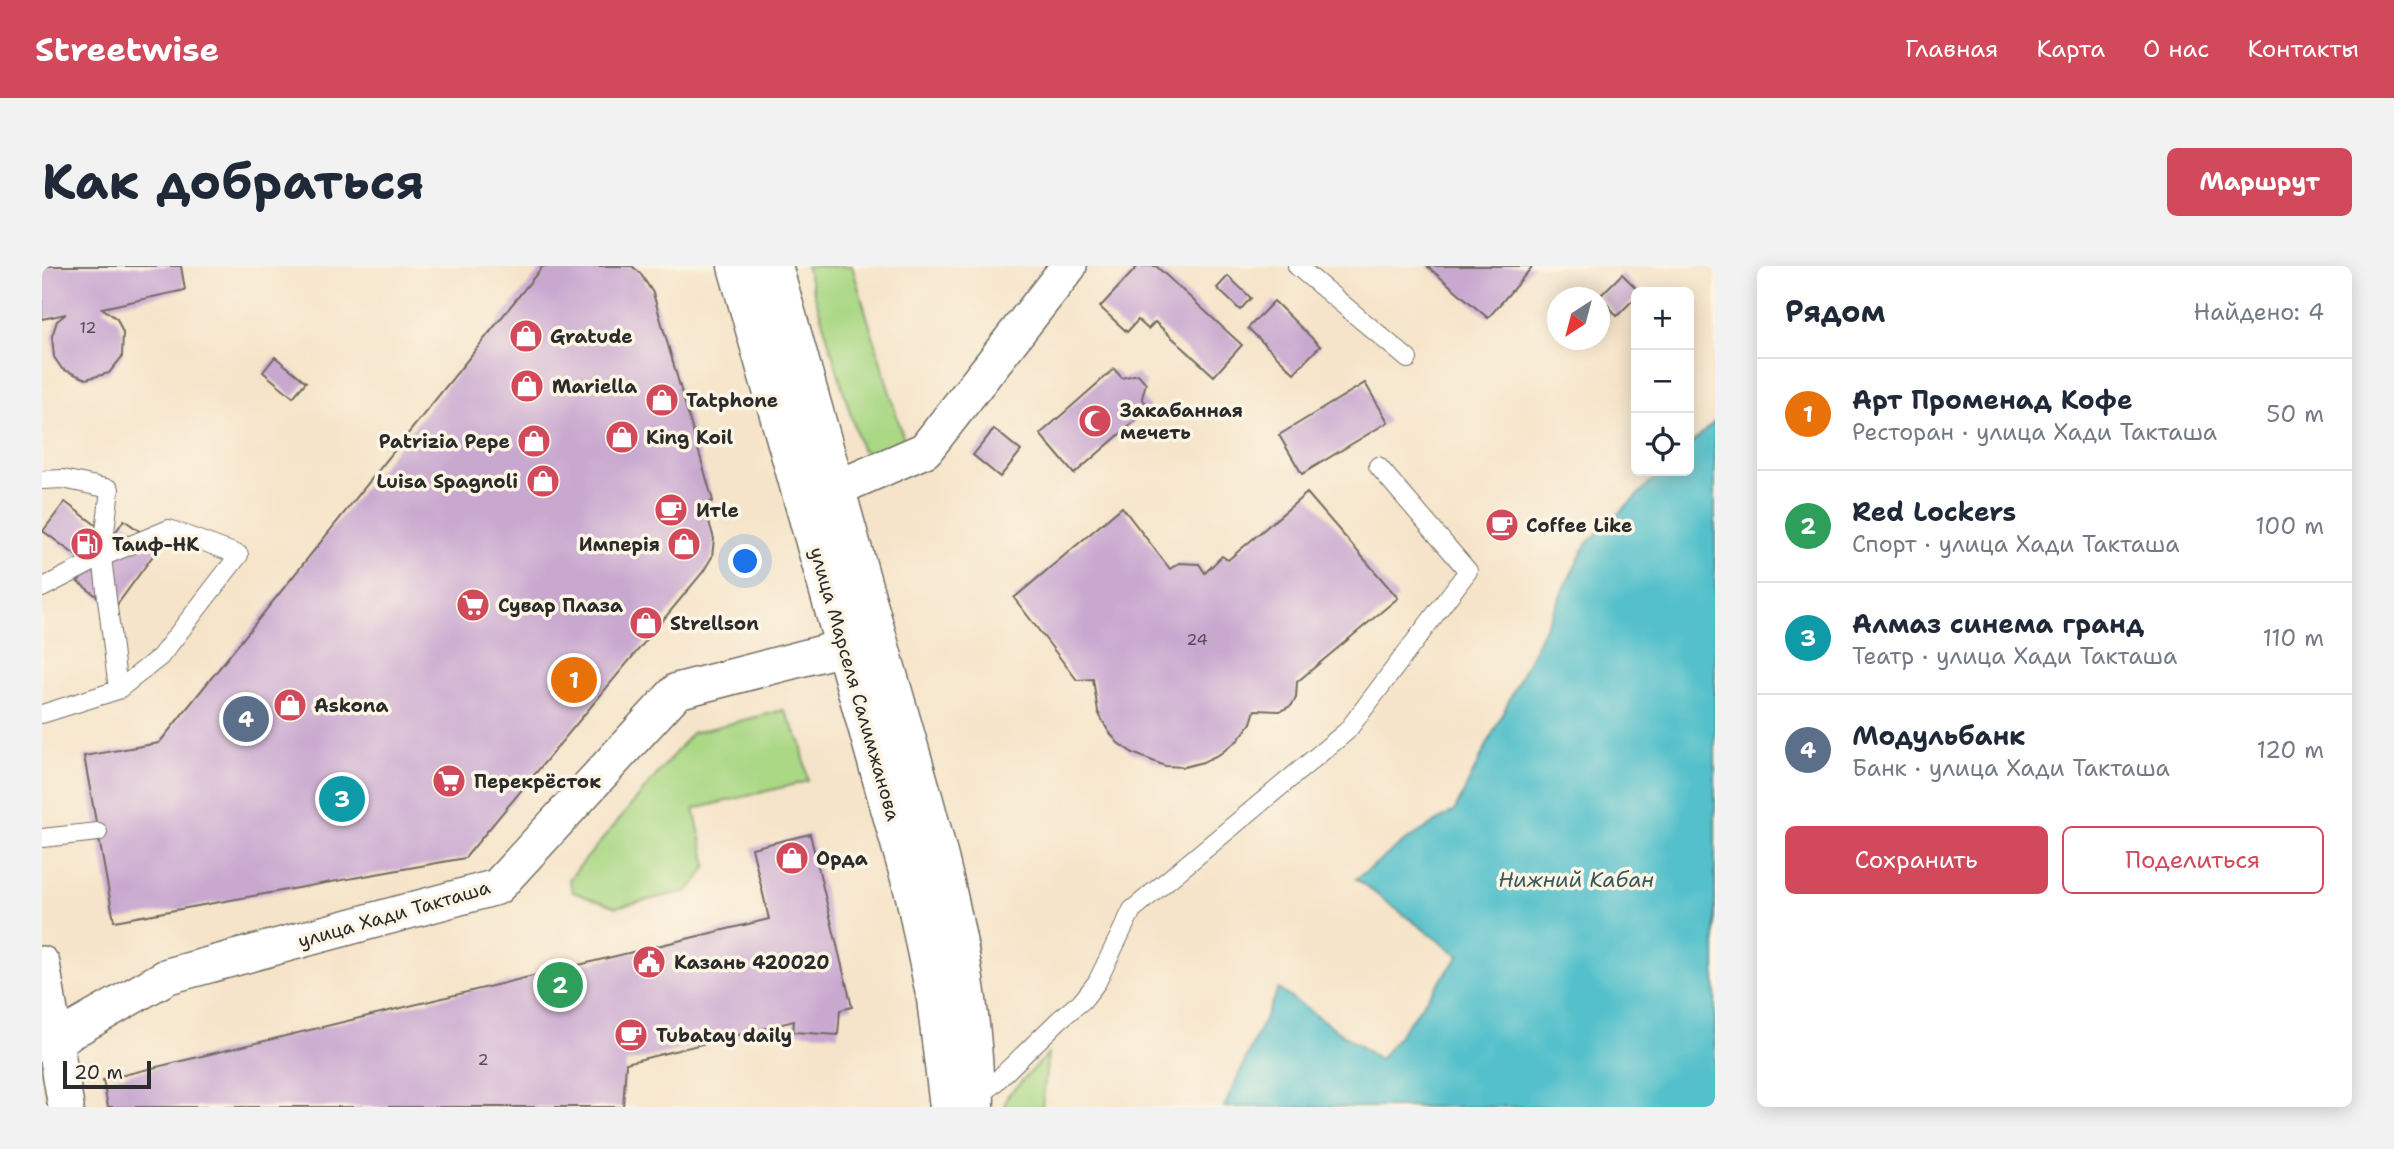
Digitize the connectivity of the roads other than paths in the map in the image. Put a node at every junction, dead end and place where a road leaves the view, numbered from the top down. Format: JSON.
{"nodes":[{"id":1,"x":737,"y":266,"type":"edge"},
{"id":2,"x":773,"y":266,"type":"edge"},
{"id":3,"x":1069,"y":266,"type":"edge"},
{"id":4,"x":1297,"y":266,"type":"edge"},
{"id":5,"x":1408,"y":359,"type":"dead end"},
{"id":6,"x":1378,"y":466,"type":"dead end"},
{"id":7,"x":42,"y":480,"type":"edge"},
{"id":8,"x":835,"y":489,"type":"junction"},
{"id":9,"x":102,"y":557,"type":"junction"},
{"id":10,"x":42,"y":588,"type":"edge"},
{"id":11,"x":846,"y":647,"type":"junction"},
{"id":12,"x":118,"y":690,"type":"junction"},
{"id":13,"x":42,"y":715,"type":"edge"},
{"id":14,"x":97,"y":832,"type":"dead end"},
{"id":15,"x":42,"y":838,"type":"edge"},
{"id":16,"x":42,"y":964,"type":"edge"},
{"id":17,"x":48,"y":1042,"type":"edge"},
{"id":18,"x":966,"y":1105,"type":"edge"},
{"id":19,"x":66,"y":1107,"type":"edge"}],
"edges":[{"from":1,"to":11,"type":"main road","name":"улица Марселя Салимжанова"},
{"from":2,"to":8,"type":"main road"},
{"from":3,"to":8,"type":"street"},
{"from":4,"to":5,"type":"lane"},
{"from":6,"to":18,"type":"lane"},
{"from":7,"to":9,"type":"lane"},
{"from":8,"to":18,"type":"main road"},
{"from":9,"to":10,"type":"lane"},
{"from":9,"to":12,"type":"lane"},
{"from":9,"to":12,"type":"lane"},
{"from":11,"to":17,"type":"street","name":"улица Хади Такташа"},
{"from":11,"to":18,"type":"main road","name":"улица Марселя Салимжанова"},
{"from":12,"to":13,"type":"lane"},
{"from":14,"to":15,"type":"lane"},
{"from":16,"to":17,"type":"street"},
{"from":17,"to":19,"type":"street"}]}
